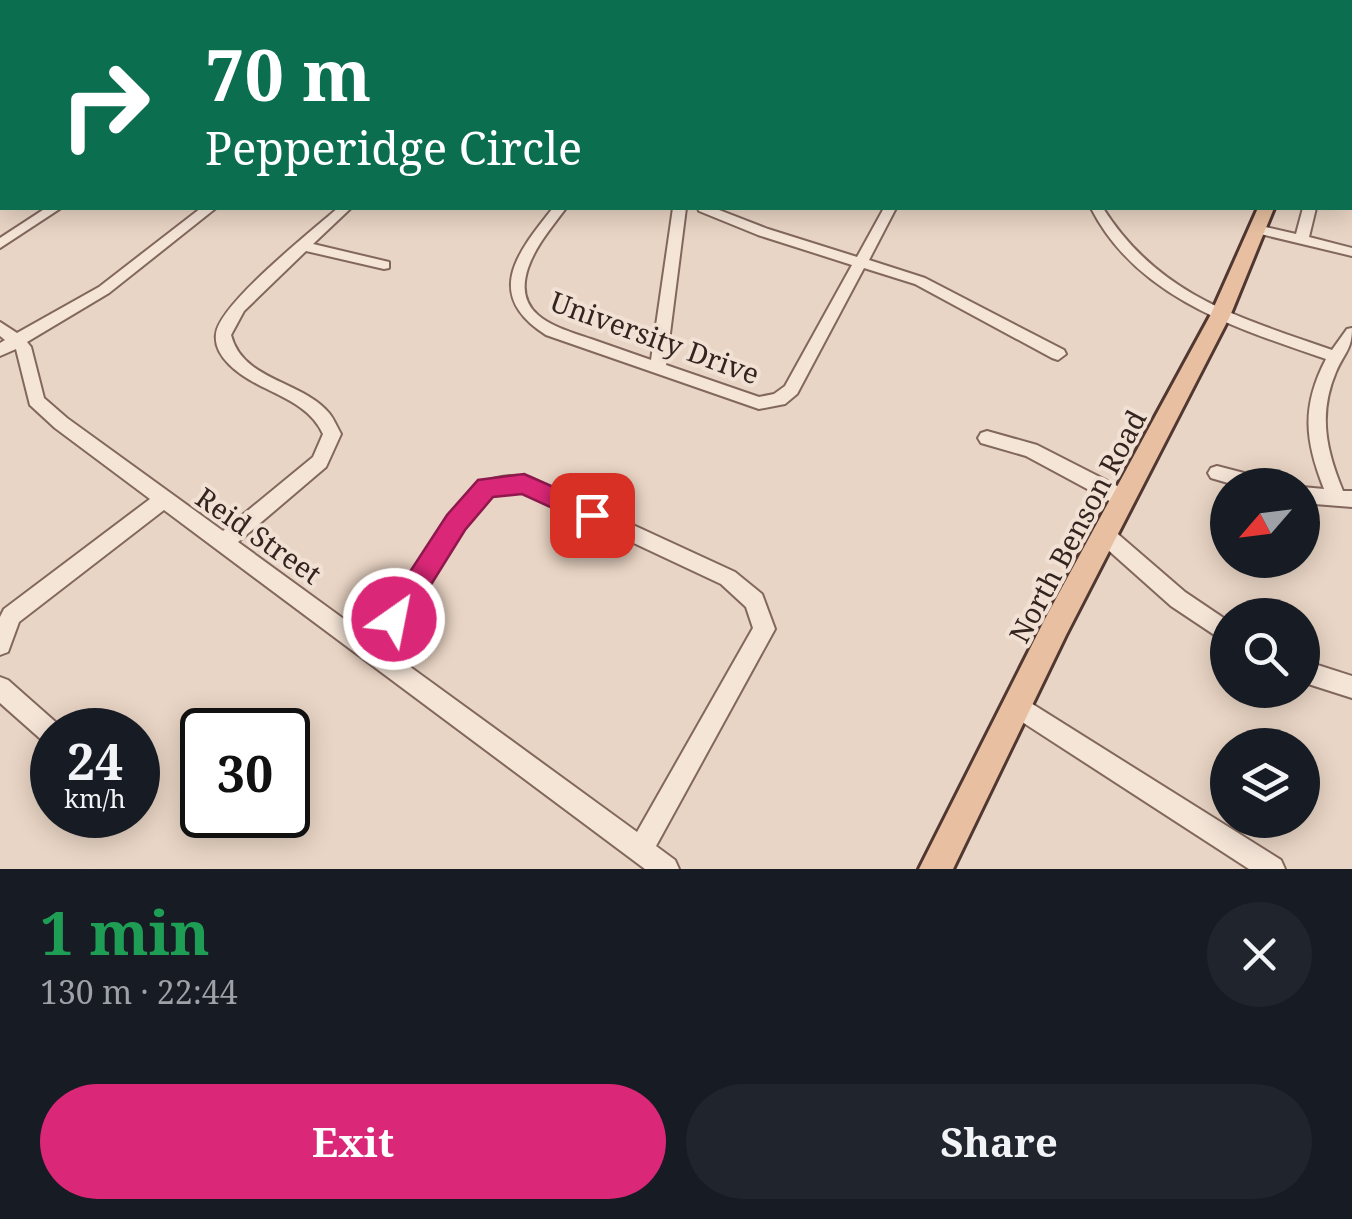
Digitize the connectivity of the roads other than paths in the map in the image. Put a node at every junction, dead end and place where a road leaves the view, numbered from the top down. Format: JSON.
{"nodes":[{"id":1,"x":51,"y":210,"type":"edge"},
{"id":2,"x":207,"y":210,"type":"edge"},
{"id":3,"x":343,"y":210,"type":"edge"},
{"id":4,"x":559,"y":210,"type":"edge"},
{"id":5,"x":680,"y":210,"type":"edge"},
{"id":6,"x":709,"y":210,"type":"edge"},
{"id":7,"x":889,"y":210,"type":"edge"},
{"id":8,"x":1098,"y":210,"type":"edge"},
{"id":9,"x":1308,"y":210,"type":"edge"},
{"id":10,"x":1262,"y":218,"type":"edge"},
{"id":11,"x":1301,"y":240,"type":"junction"},
{"id":12,"x":0,"y":244,"type":"edge"},
{"id":13,"x":304,"y":246,"type":"junction"},
{"id":14,"x":1352,"y":252,"type":"edge"},
{"id":15,"x":858,"y":261,"type":"junction"},
{"id":16,"x":384,"y":265,"type":"dead end"},
{"id":17,"x":1220,"y":316,"type":"junction"},
{"id":18,"x":1352,"y":334,"type":"edge"},
{"id":19,"x":6,"y":339,"type":"edge"},
{"id":20,"x":1058,"y":354,"type":"dead end"},
{"id":21,"x":1333,"y":356,"type":"junction"},
{"id":22,"x":658,"y":367,"type":"junction"},
{"id":23,"x":986,"y":438,"type":"dead end"},
{"id":24,"x":1320,"y":496,"type":"edge"},
{"id":25,"x":1124,"y":498,"type":"junction"},
{"id":26,"x":1345,"y":499,"type":"edge"},
{"id":27,"x":162,"y":500,"type":"junction"},
{"id":28,"x":1105,"y":535,"type":"junction"},
{"id":29,"x":224,"y":542,"type":"junction"},
{"id":30,"x":6,"y":615,"type":"edge"},
{"id":31,"x":1210,"y":621,"type":"edge"},
{"id":32,"x":0,"y":645,"type":"edge"},
{"id":33,"x":374,"y":652,"type":"junction"},
{"id":34,"x":1320,"y":677,"type":"edge"},
{"id":35,"x":1352,"y":687,"type":"edge"},
{"id":36,"x":0,"y":688,"type":"edge"},
{"id":37,"x":1018,"y":706,"type":"junction"},
{"id":38,"x":30,"y":715,"type":"edge"},
{"id":39,"x":642,"y":849,"type":"junction"},
{"id":40,"x":666,"y":869,"type":"edge"},
{"id":41,"x":936,"y":869,"type":"edge"},
{"id":42,"x":1272,"y":869,"type":"edge"}],
"edges":[{"from":1,"to":12,"type":"street"},
{"from":2,"to":19,"type":"street"},
{"from":3,"to":13,"type":"street"},
{"from":4,"to":22,"type":"street","name":"University Drive"},
{"from":5,"to":22,"type":"street"},
{"from":6,"to":15,"type":"street"},
{"from":7,"to":15,"type":"street"},
{"from":8,"to":17,"type":"street"},
{"from":9,"to":11,"type":"street"},
{"from":10,"to":11,"type":"street"},
{"from":10,"to":17,"type":"main road","name":"North Benson Road"},
{"from":11,"to":14,"type":"street"},
{"from":13,"to":16,"type":"street"},
{"from":13,"to":29,"type":"street"},
{"from":15,"to":20,"type":"street"},
{"from":15,"to":22,"type":"street","name":"University Drive"},
{"from":17,"to":21,"type":"street"},
{"from":17,"to":25,"type":"main road","name":"North Benson Road"},
{"from":18,"to":21,"type":"street"},
{"from":19,"to":27,"type":"street","name":"Reid Street"},
{"from":21,"to":26,"type":"street"},
{"from":23,"to":25,"type":"street"},
{"from":24,"to":26,"type":"street"},
{"from":25,"to":28,"type":"main road","name":"North Benson Road"},
{"from":27,"to":29,"type":"street","name":"Reid Street"},
{"from":27,"to":30,"type":"street"},
{"from":28,"to":31,"type":"street"},
{"from":28,"to":37,"type":"main road","name":"North Benson Road"},
{"from":29,"to":33,"type":"street","name":"Reid Street"},
{"from":30,"to":32,"type":"street"},
{"from":33,"to":39,"type":"street","name":"Reid Street"},
{"from":33,"to":39,"type":"street"},
{"from":34,"to":35,"type":"street"},
{"from":36,"to":38,"type":"street"},
{"from":37,"to":41,"type":"main road","name":"North Benson Road"},
{"from":37,"to":42,"type":"street"},
{"from":39,"to":40,"type":"street","name":"Reid Street"}]}
